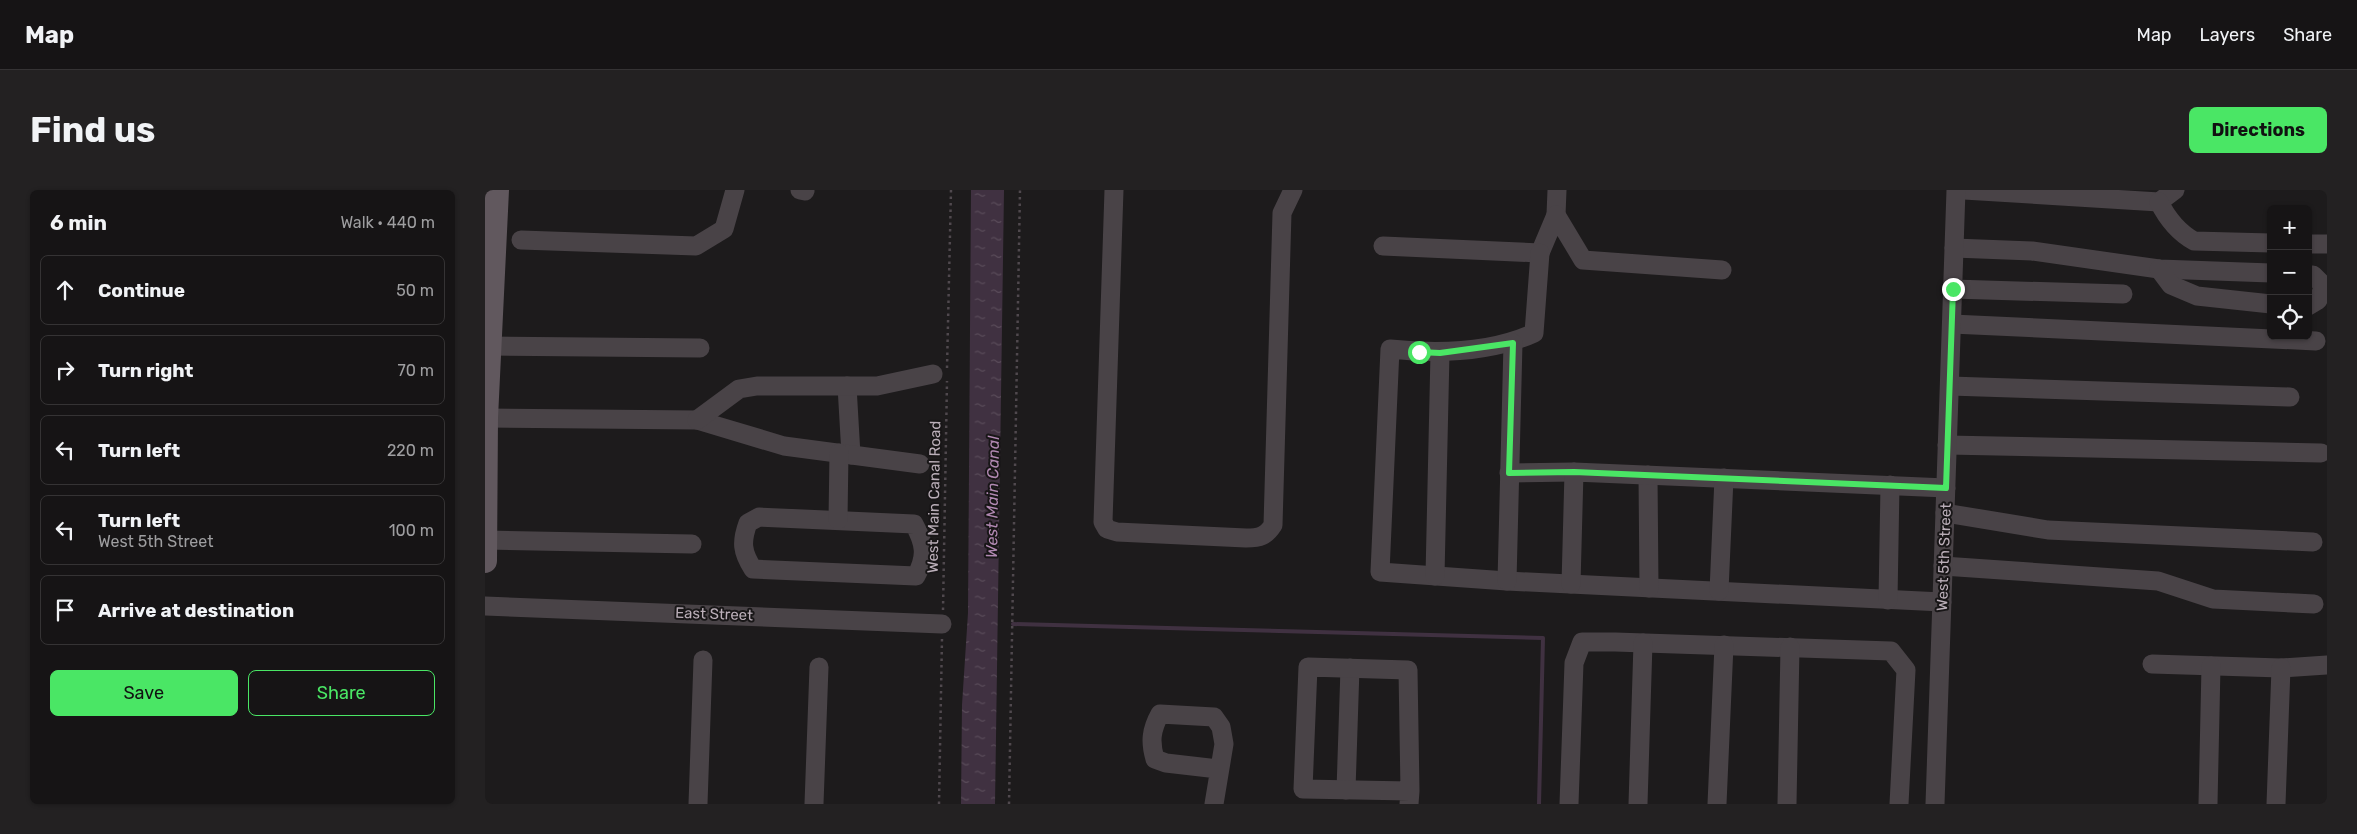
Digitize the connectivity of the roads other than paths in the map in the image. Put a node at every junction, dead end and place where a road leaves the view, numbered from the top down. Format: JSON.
{"nodes":[{"id":1,"x":497,"y":190,"type":"edge"},
{"id":2,"x":735,"y":190,"type":"edge"},
{"id":3,"x":800,"y":190,"type":"edge"},
{"id":4,"x":1114,"y":190,"type":"edge"},
{"id":5,"x":1293,"y":190,"type":"edge"},
{"id":6,"x":1557,"y":190,"type":"edge"},
{"id":7,"x":1956,"y":190,"type":"edge"},
{"id":8,"x":1964,"y":190,"type":"edge"},
{"id":9,"x":2175,"y":190,"type":"edge"},
{"id":10,"x":805,"y":191,"type":"edge"},
{"id":11,"x":2159,"y":202,"type":"junction"},
{"id":12,"x":1556,"y":215,"type":"junction"},
{"id":13,"x":521,"y":240,"type":"dead end"},
{"id":14,"x":2267,"y":243,"type":"edge"},
{"id":15,"x":2312,"y":244,"type":"edge"},
{"id":16,"x":2327,"y":244,"type":"edge"},
{"id":17,"x":1383,"y":246,"type":"dead end"},
{"id":18,"x":1954,"y":248,"type":"junction"},
{"id":19,"x":1540,"y":253,"type":"junction"},
{"id":20,"x":2159,"y":269,"type":"junction"},
{"id":21,"x":1722,"y":270,"type":"dead end"},
{"id":22,"x":2267,"y":274,"type":"edge"},
{"id":23,"x":2312,"y":275,"type":"edge"},
{"id":24,"x":1953,"y":289,"type":"junction"},
{"id":25,"x":2123,"y":294,"type":"dead end"},
{"id":26,"x":2267,"y":304,"type":"edge"},
{"id":27,"x":2312,"y":304,"type":"edge"},
{"id":28,"x":1952,"y":324,"type":"junction"},
{"id":29,"x":2316,"y":341,"type":"dead end"},
{"id":30,"x":1513,"y":343,"type":"junction"},
{"id":31,"x":490,"y":346,"type":"junction"},
{"id":32,"x":700,"y":348,"type":"dead end"},
{"id":33,"x":1440,"y":353,"type":"junction"},
{"id":34,"x":933,"y":374,"type":"dead end"},
{"id":35,"x":847,"y":386,"type":"junction"},
{"id":36,"x":1949,"y":386,"type":"junction"},
{"id":37,"x":2290,"y":397,"type":"dead end"},
{"id":38,"x":486,"y":418,"type":"junction"},
{"id":39,"x":697,"y":420,"type":"junction"},
{"id":40,"x":1947,"y":446,"type":"junction"},
{"id":41,"x":2321,"y":453,"type":"dead end"},
{"id":42,"x":845,"y":454,"type":"junction"},
{"id":43,"x":920,"y":464,"type":"dead end"},
{"id":44,"x":1574,"y":472,"type":"junction"},
{"id":45,"x":1509,"y":473,"type":"junction"},
{"id":46,"x":1648,"y":475,"type":"junction"},
{"id":47,"x":1724,"y":478,"type":"junction"},
{"id":48,"x":1890,"y":485,"type":"junction"},
{"id":49,"x":1946,"y":488,"type":"junction"},
{"id":50,"x":1945,"y":513,"type":"junction"},
{"id":51,"x":838,"y":520,"type":"junction"},
{"id":52,"x":2313,"y":542,"type":"dead end"},
{"id":53,"x":692,"y":544,"type":"dead end"},
{"id":54,"x":486,"y":550,"type":"edge"},
{"id":55,"x":1943,"y":566,"type":"junction"},
{"id":56,"x":1435,"y":576,"type":"junction"},
{"id":57,"x":1507,"y":581,"type":"junction"},
{"id":58,"x":1571,"y":584,"type":"junction"},
{"id":59,"x":1649,"y":588,"type":"junction"},
{"id":60,"x":1719,"y":591,"type":"junction"},
{"id":61,"x":1887,"y":600,"type":"junction"},
{"id":62,"x":1942,"y":602,"type":"junction"},
{"id":63,"x":2314,"y":604,"type":"dead end"},
{"id":64,"x":485,"y":606,"type":"edge"},
{"id":65,"x":942,"y":624,"type":"road end"},
{"id":66,"x":1643,"y":643,"type":"junction"},
{"id":67,"x":1724,"y":645,"type":"junction"},
{"id":68,"x":1790,"y":647,"type":"junction"},
{"id":69,"x":703,"y":660,"type":"dead end"},
{"id":70,"x":2152,"y":664,"type":"dead end"},
{"id":71,"x":2327,"y":665,"type":"edge"},
{"id":72,"x":2211,"y":666,"type":"junction"},
{"id":73,"x":819,"y":667,"type":"dead end"},
{"id":74,"x":1350,"y":668,"type":"junction"},
{"id":75,"x":2281,"y":668,"type":"junction"},
{"id":76,"x":1218,"y":769,"type":"dead end"},
{"id":77,"x":1345,"y":790,"type":"junction"},
{"id":78,"x":1409,"y":798,"type":"edge"},
{"id":79,"x":698,"y":804,"type":"edge"},
{"id":80,"x":814,"y":804,"type":"edge"},
{"id":81,"x":1214,"y":804,"type":"edge"},
{"id":82,"x":1569,"y":804,"type":"edge"},
{"id":83,"x":1638,"y":804,"type":"edge"},
{"id":84,"x":1717,"y":804,"type":"edge"},
{"id":85,"x":1787,"y":804,"type":"edge"},
{"id":86,"x":1899,"y":804,"type":"edge"},
{"id":87,"x":1935,"y":804,"type":"edge"},
{"id":88,"x":2208,"y":804,"type":"edge"},
{"id":89,"x":2276,"y":804,"type":"edge"}],
"edges":[{"from":1,"to":31,"type":"main road"},
{"from":2,"to":13,"type":"street"},
{"from":3,"to":10,"type":"street"},
{"from":4,"to":5,"type":"street"},
{"from":6,"to":12,"type":"street"},
{"from":7,"to":18,"type":"street","name":"West 5th Street"},
{"from":8,"to":11,"type":"street"},
{"from":9,"to":11,"type":"street"},
{"from":11,"to":14,"type":"street"},
{"from":12,"to":19,"type":"street"},
{"from":12,"to":21,"type":"street"},
{"from":15,"to":16,"type":"street"},
{"from":17,"to":19,"type":"street"},
{"from":18,"to":20,"type":"street"},
{"from":18,"to":24,"type":"street","name":"West 5th Street"},
{"from":19,"to":30,"type":"street"},
{"from":20,"to":22,"type":"street"},
{"from":20,"to":26,"type":"street"},
{"from":23,"to":27,"type":"street"},
{"from":24,"to":25,"type":"street"},
{"from":24,"to":28,"type":"street","name":"West 5th Street"},
{"from":28,"to":29,"type":"street"},
{"from":28,"to":36,"type":"street","name":"West 5th Street"},
{"from":30,"to":33,"type":"street"},
{"from":30,"to":45,"type":"street"},
{"from":31,"to":32,"type":"street"},
{"from":31,"to":38,"type":"main road"},
{"from":33,"to":56,"type":"street"},
{"from":33,"to":56,"type":"street"},
{"from":34,"to":35,"type":"street"},
{"from":35,"to":39,"type":"street"},
{"from":35,"to":42,"type":"street"},
{"from":36,"to":37,"type":"street"},
{"from":36,"to":40,"type":"street","name":"West 5th Street"},
{"from":38,"to":39,"type":"street"},
{"from":38,"to":54,"type":"main road"},
{"from":39,"to":42,"type":"street"},
{"from":40,"to":41,"type":"street"},
{"from":40,"to":49,"type":"street","name":"West 5th Street"},
{"from":42,"to":43,"type":"street"},
{"from":42,"to":51,"type":"street"},
{"from":44,"to":45,"type":"street"},
{"from":44,"to":46,"type":"street"},
{"from":44,"to":58,"type":"street"},
{"from":45,"to":57,"type":"street"},
{"from":46,"to":47,"type":"street"},
{"from":46,"to":59,"type":"street"},
{"from":47,"to":48,"type":"street"},
{"from":47,"to":60,"type":"street"},
{"from":48,"to":49,"type":"street"},
{"from":48,"to":61,"type":"street"},
{"from":49,"to":50,"type":"street","name":"West 5th Street"},
{"from":50,"to":52,"type":"street"},
{"from":50,"to":55,"type":"street","name":"West 5th Street"},
{"from":51,"to":51,"type":"street"},
{"from":53,"to":54,"type":"street"},
{"from":55,"to":62,"type":"street","name":"West 5th Street"},
{"from":55,"to":63,"type":"street"},
{"from":56,"to":57,"type":"street"},
{"from":57,"to":58,"type":"street"},
{"from":58,"to":59,"type":"street"},
{"from":59,"to":60,"type":"street"},
{"from":60,"to":61,"type":"street"},
{"from":61,"to":62,"type":"street"},
{"from":62,"to":87,"type":"street","name":"West 5th Street"},
{"from":64,"to":65,"type":"street","name":"East Street"},
{"from":66,"to":67,"type":"street"},
{"from":66,"to":82,"type":"street"},
{"from":66,"to":83,"type":"street"},
{"from":67,"to":68,"type":"street"},
{"from":67,"to":84,"type":"street"},
{"from":68,"to":85,"type":"street"},
{"from":68,"to":86,"type":"street"},
{"from":69,"to":79,"type":"street"},
{"from":70,"to":72,"type":"street"},
{"from":71,"to":75,"type":"street"},
{"from":72,"to":75,"type":"street"},
{"from":72,"to":88,"type":"street"},
{"from":73,"to":80,"type":"street"},
{"from":74,"to":77,"type":"street"},
{"from":74,"to":77,"type":"street"},
{"from":74,"to":78,"type":"street"},
{"from":75,"to":89,"type":"street"},
{"from":76,"to":81,"type":"street"},
{"from":77,"to":78,"type":"street"}]}
